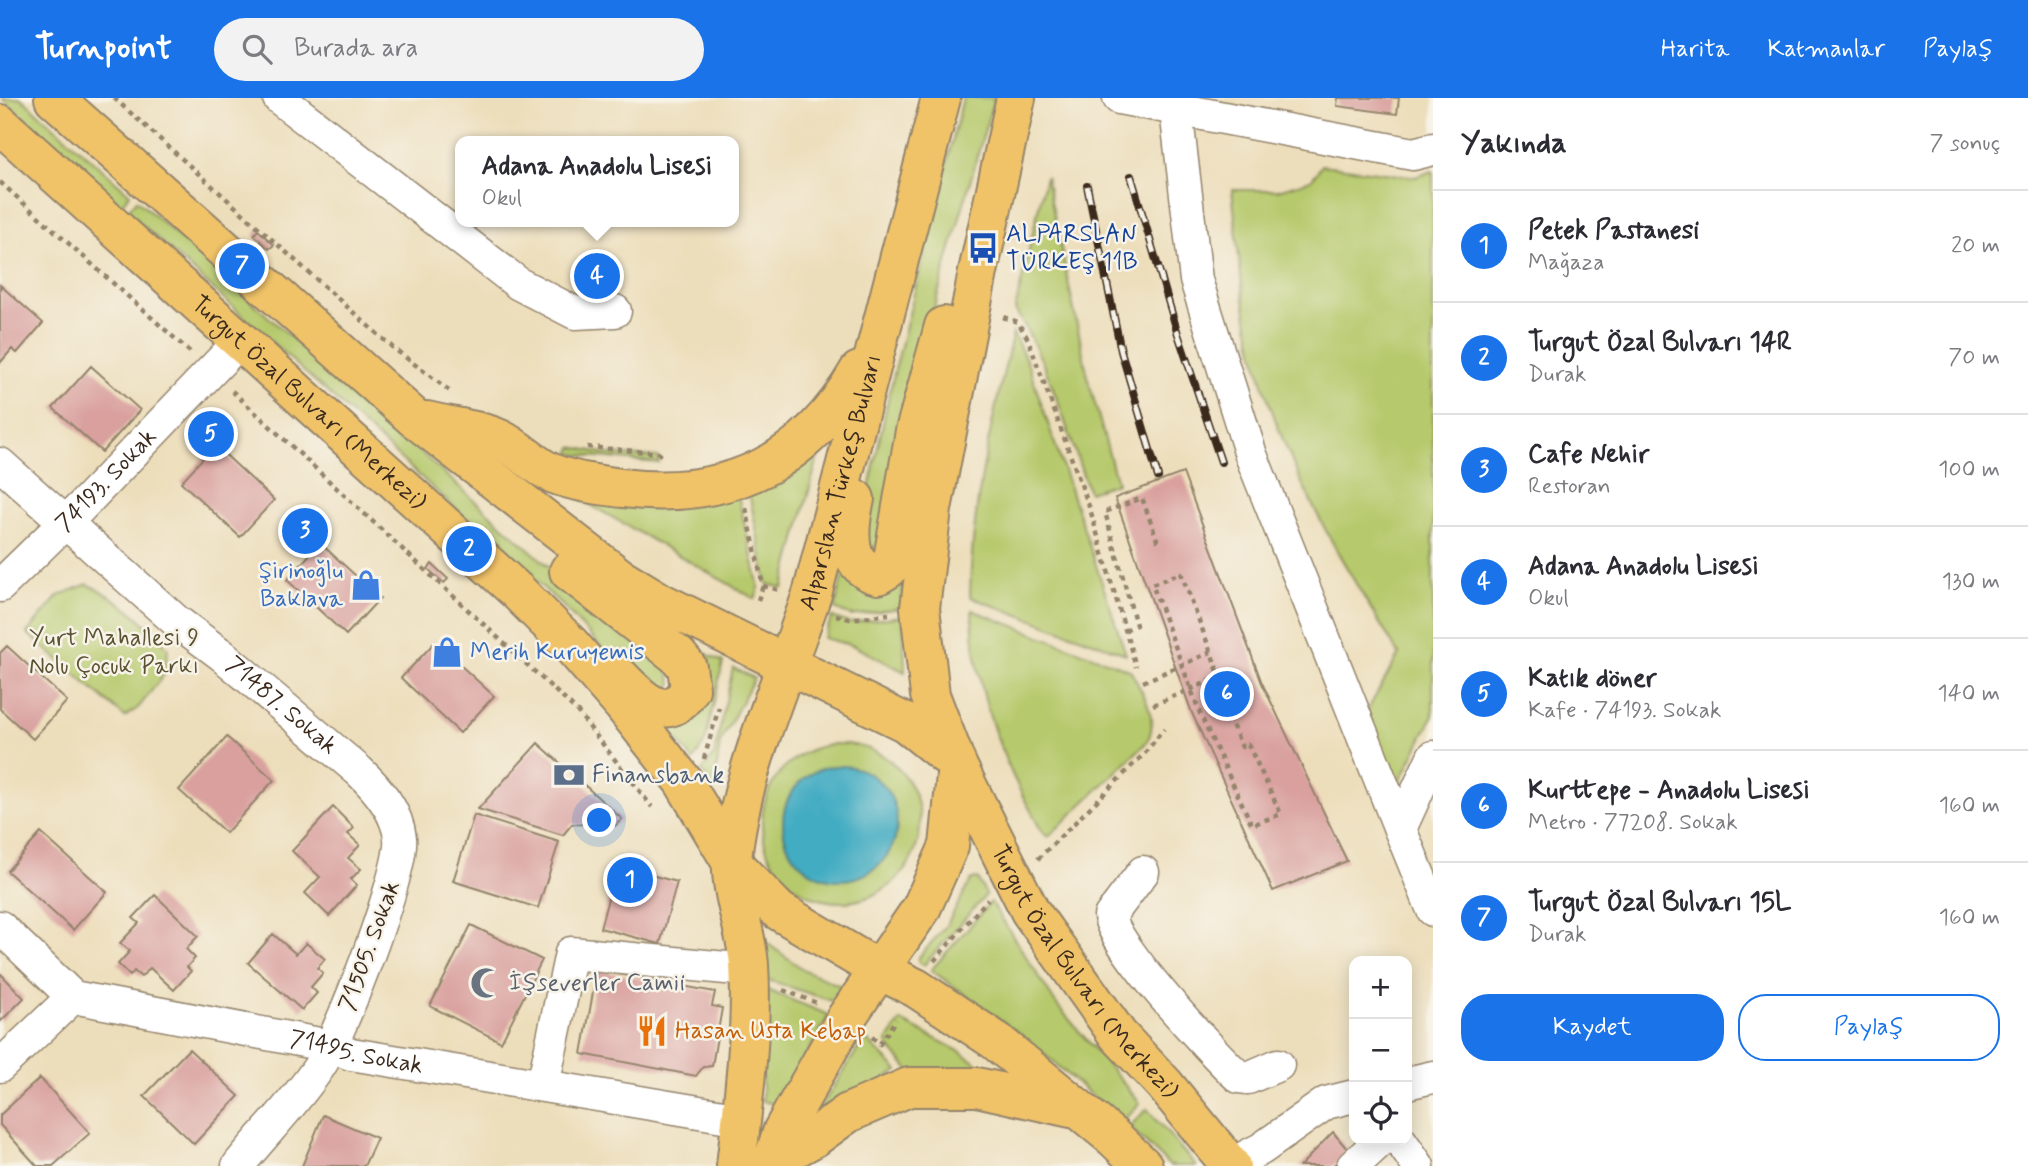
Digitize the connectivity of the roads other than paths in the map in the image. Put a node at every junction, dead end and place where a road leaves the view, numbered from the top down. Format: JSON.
{"nodes":[{"id":1,"x":54,"y":98,"type":"edge"},
{"id":2,"x":279,"y":98,"type":"edge"},
{"id":3,"x":941,"y":98,"type":"edge"},
{"id":4,"x":955,"y":98,"type":"edge"},
{"id":5,"x":1016,"y":98,"type":"edge"},
{"id":6,"x":1119,"y":98,"type":"edge"},
{"id":7,"x":1176,"y":110,"type":"junction"},
{"id":8,"x":0,"y":124,"type":"edge"},
{"id":9,"x":1433,"y":149,"type":"edge"},
{"id":10,"x":978,"y":272,"type":"junction"},
{"id":11,"x":615,"y":311,"type":"dead end"},
{"id":12,"x":882,"y":329,"type":"junction"},
{"id":13,"x":241,"y":340,"type":"junction"},
{"id":14,"x":413,"y":417,"type":"junction"},
{"id":15,"x":0,"y":464,"type":"edge"},
{"id":16,"x":64,"y":522,"type":"junction"},
{"id":17,"x":469,"y":548,"type":"junction"},
{"id":18,"x":0,"y":586,"type":"edge"},
{"id":19,"x":785,"y":663,"type":"junction"},
{"id":20,"x":1433,"y":757,"type":"edge"},
{"id":21,"x":957,"y":765,"type":"junction"},
{"id":22,"x":395,"y":818,"type":"joint"},
{"id":23,"x":1400,"y":829,"type":"junction"},
{"id":24,"x":732,"y":863,"type":"junction"},
{"id":25,"x":1143,"y":872,"type":"dead end"},
{"id":26,"x":1433,"y":910,"type":"edge"},
{"id":27,"x":0,"y":927,"type":"edge"},
{"id":28,"x":879,"y":970,"type":"junction"},
{"id":29,"x":761,"y":976,"type":"junction"},
{"id":30,"x":73,"y":997,"type":"junction"},
{"id":31,"x":330,"y":1046,"type":"junction"},
{"id":32,"x":1278,"y":1065,"type":"dead end"},
{"id":33,"x":0,"y":1066,"type":"edge"},
{"id":34,"x":1433,"y":1077,"type":"edge"},
{"id":35,"x":1411,"y":1082,"type":"edge"},
{"id":36,"x":543,"y":1084,"type":"junction"},
{"id":37,"x":1349,"y":1097,"type":"edge"},
{"id":38,"x":1081,"y":1110,"type":"junction"},
{"id":39,"x":741,"y":1119,"type":"junction"},
{"id":40,"x":1376,"y":1145,"type":"edge"},
{"id":41,"x":1403,"y":1145,"type":"edge"},
{"id":42,"x":760,"y":1164,"type":"edge"},
{"id":43,"x":238,"y":1166,"type":"edge"},
{"id":44,"x":1143,"y":1166,"type":"edge"},
{"id":45,"x":1231,"y":1166,"type":"edge"},
{"id":46,"x":1353,"y":1166,"type":"edge"},
{"id":47,"x":1418,"y":1166,"type":"edge"}],
"edges":[{"from":1,"to":14,"type":"main road"},
{"from":2,"to":11,"type":"street"},
{"from":3,"to":12,"type":"main road","name":"Alparslan Türkeş Bulvarı"},
{"from":4,"to":10,"type":"main road"},
{"from":5,"to":10,"type":"main road"},
{"from":6,"to":7,"type":"street"},
{"from":7,"to":9,"type":"street"},
{"from":7,"to":23,"type":"street"},
{"from":8,"to":13,"type":"main road","name":"Turgut Özal Bulvarı (Merkezi)"},
{"from":10,"to":21,"type":"main road"},
{"from":12,"to":14,"type":"main road"},
{"from":12,"to":19,"type":"main road","name":"Alparslan Türkeş Bulvarı"},
{"from":13,"to":16,"type":"street","name":"74193. Sokak"},
{"from":13,"to":17,"type":"main road","name":"Turgut Özal Bulvarı (Merkezi)"},
{"from":14,"to":17,"type":"main road"},
{"from":14,"to":19,"type":"main road"},
{"from":15,"to":16,"type":"street","name":"71487. Sokak"},
{"from":16,"to":18,"type":"street","name":"74193. Sokak"},
{"from":16,"to":22,"type":"street","name":"71487. Sokak"},
{"from":17,"to":24,"type":"main road","name":"Turgut Özal Bulvarı (Merkezi)"},
{"from":19,"to":21,"type":"main road"},
{"from":19,"to":24,"type":"main road","name":"Alparslan Türkeş Bulvarı"},
{"from":20,"to":23,"type":"street"},
{"from":21,"to":28,"type":"main road"},
{"from":21,"to":45,"type":"main road","name":"Turgut Özal Bulvarı (Merkezi)"},
{"from":22,"to":31,"type":"street","name":"71505. Sokak"},
{"from":23,"to":26,"type":"street"},
{"from":24,"to":28,"type":"main road"},
{"from":24,"to":29,"type":"main road"},
{"from":25,"to":32,"type":"street"},
{"from":27,"to":30,"type":"street"},
{"from":28,"to":38,"type":"main road"},
{"from":28,"to":42,"type":"main road"},
{"from":29,"to":36,"type":"street"},
{"from":29,"to":39,"type":"main road"},
{"from":30,"to":31,"type":"street","name":"71495. Sokak"},
{"from":30,"to":33,"type":"street"},
{"from":31,"to":36,"type":"street","name":"71495. Sokak"},
{"from":31,"to":43,"type":"street","name":"71505. Sokak"},
{"from":34,"to":35,"type":"street"},
{"from":36,"to":39,"type":"street","name":"71495. Sokak"},
{"from":37,"to":45,"type":"street"},
{"from":38,"to":42,"type":"main road"},
{"from":38,"to":44,"type":"main road"},
{"from":39,"to":42,"type":"main road"},
{"from":40,"to":46,"type":"street"},
{"from":41,"to":47,"type":"street"}]}
